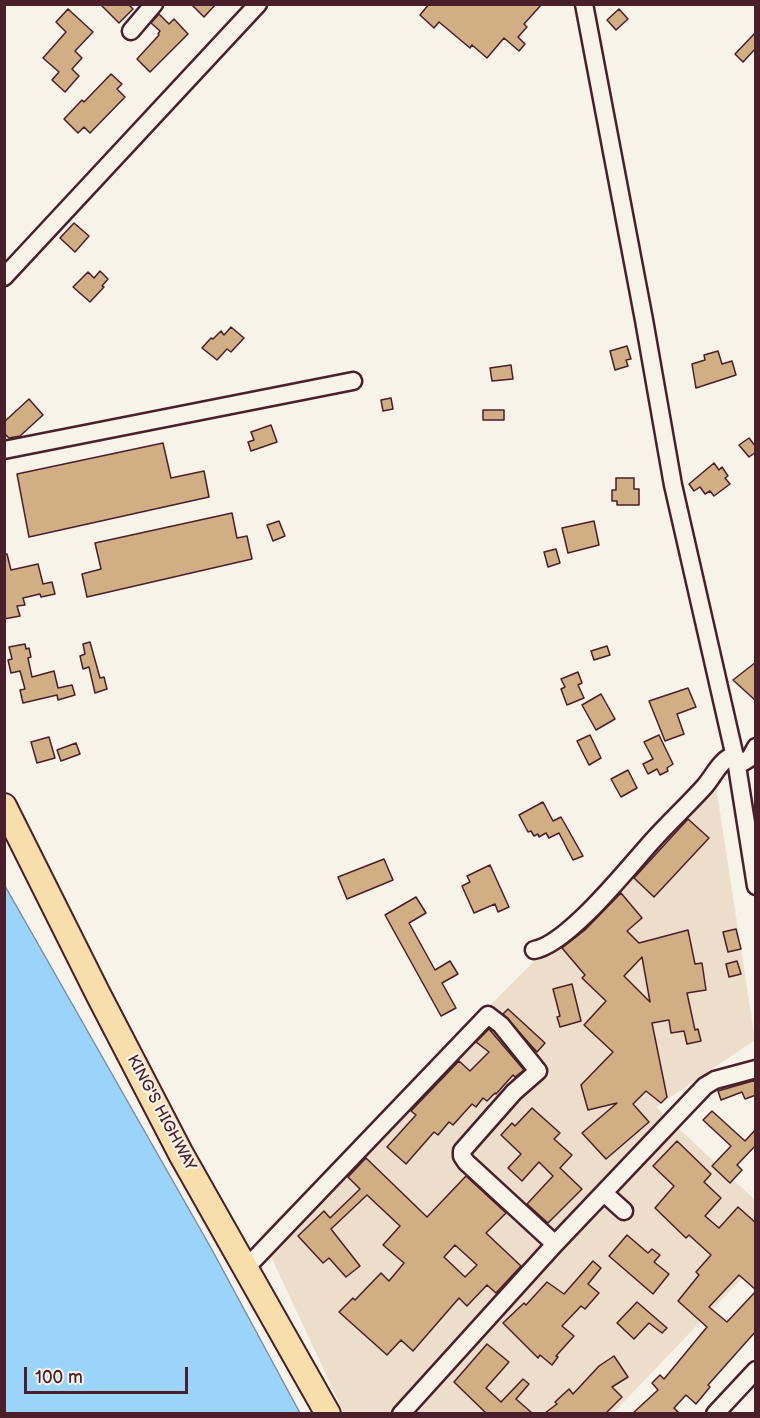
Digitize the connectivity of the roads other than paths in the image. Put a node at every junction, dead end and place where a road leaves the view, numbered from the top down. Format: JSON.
{"nodes":[{"id":1,"x":154,"y":4,"type":"edge"},
{"id":2,"x":258,"y":4,"type":"edge"},
{"id":3,"x":584,"y":4,"type":"edge"},
{"id":4,"x":131,"y":31,"type":"dead end"},
{"id":5,"x":4,"y":278,"type":"edge"},
{"id":6,"x":353,"y":381,"type":"dead end"},
{"id":7,"x":4,"y":450,"type":"edge"},
{"id":8,"x":756,"y":747,"type":"edge"},
{"id":9,"x":736,"y":760,"type":"junction"},
{"id":10,"x":4,"y":806,"type":"edge"},
{"id":11,"x":756,"y":886,"type":"edge"},
{"id":12,"x":534,"y":950,"type":"dead end"},
{"id":13,"x":756,"y":1069,"type":"edge"},
{"id":14,"x":604,"y":1193,"type":"junction"},
{"id":15,"x":624,"y":1211,"type":"dead end"},
{"id":16,"x":555,"y":1244,"type":"junction"},
{"id":17,"x":246,"y":1268,"type":"junction"},
{"id":18,"x":756,"y":1370,"type":"edge"},
{"id":19,"x":328,"y":1413,"type":"edge"},
{"id":20,"x":401,"y":1413,"type":"edge"},
{"id":21,"x":715,"y":1413,"type":"edge"}],
"edges":[{"from":1,"to":4,"type":"street"},
{"from":2,"to":5,"type":"street"},
{"from":3,"to":9,"type":"street"},
{"from":6,"to":7,"type":"street"},
{"from":8,"to":9,"type":"street"},
{"from":9,"to":11,"type":"street"},
{"from":9,"to":12,"type":"street"},
{"from":10,"to":17,"type":"highway","name":"KING'S HIGHWAY"},
{"from":13,"to":14,"type":"street"},
{"from":14,"to":15,"type":"street"},
{"from":14,"to":16,"type":"street"},
{"from":16,"to":17,"type":"street"},
{"from":16,"to":20,"type":"street"},
{"from":17,"to":19,"type":"highway","name":"KING'S HIGHWAY"},
{"from":18,"to":21,"type":"street"}]}
